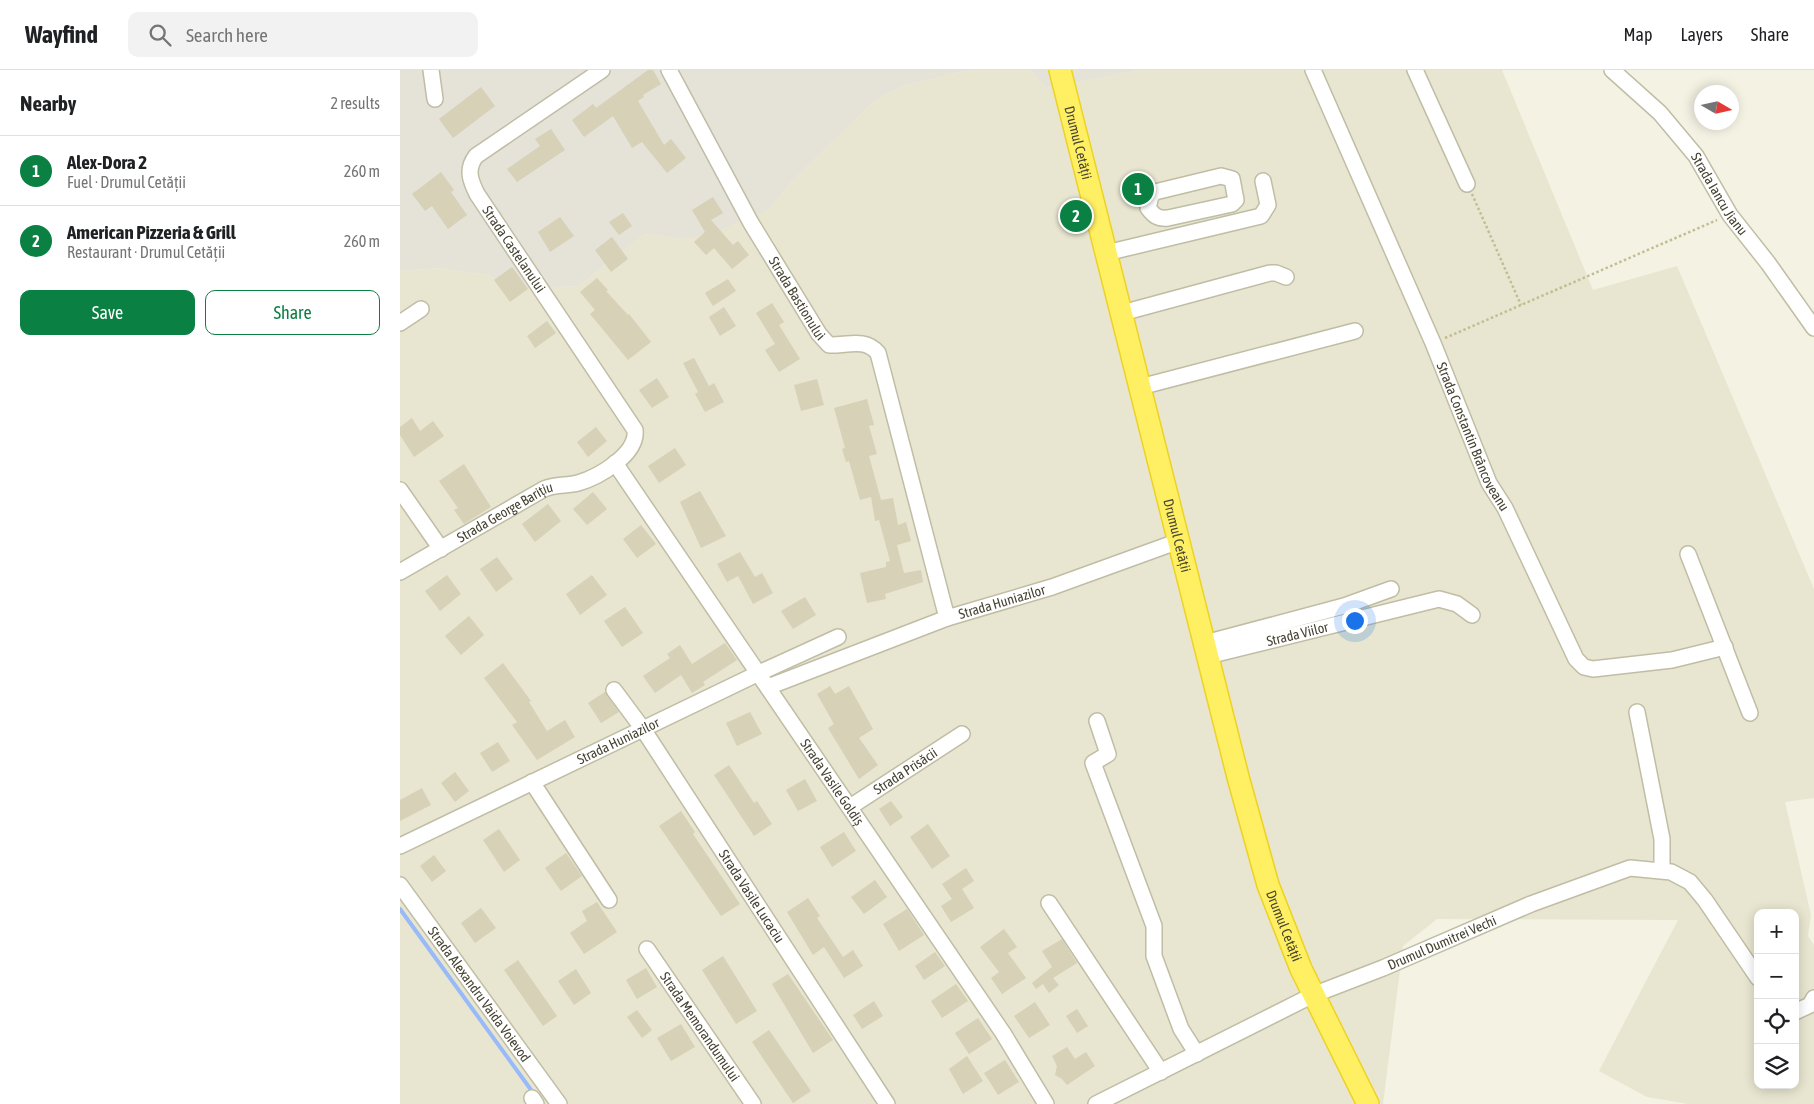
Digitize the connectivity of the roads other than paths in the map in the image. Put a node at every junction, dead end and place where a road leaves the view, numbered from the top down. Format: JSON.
{"nodes":[{"id":1,"x":430,"y":70,"type":"edge"},
{"id":2,"x":602,"y":70,"type":"edge"},
{"id":3,"x":669,"y":70,"type":"edge"},
{"id":4,"x":1060,"y":70,"type":"edge"},
{"id":5,"x":1313,"y":70,"type":"edge"},
{"id":6,"x":1415,"y":70,"type":"edge"},
{"id":7,"x":1612,"y":70,"type":"edge"},
{"id":8,"x":435,"y":99,"type":"dead end"},
{"id":9,"x":1263,"y":181,"type":"dead end"},
{"id":10,"x":1467,"y":184,"type":"road end"},
{"id":11,"x":1148,"y":208,"type":"joint"},
{"id":12,"x":1106,"y":254,"type":"junction"},
{"id":13,"x":1286,"y":277,"type":"dead end"},
{"id":14,"x":421,"y":309,"type":"dead end"},
{"id":15,"x":1122,"y":313,"type":"junction"},
{"id":16,"x":400,"y":324,"type":"edge"},
{"id":17,"x":1814,"y":328,"type":"edge"},
{"id":18,"x":1355,"y":331,"type":"dead end"},
{"id":19,"x":1140,"y":387,"type":"junction"},
{"id":20,"x":615,"y":463,"type":"junction"},
{"id":21,"x":400,"y":490,"type":"edge"},
{"id":22,"x":1179,"y":541,"type":"junction"},
{"id":23,"x":441,"y":548,"type":"junction"},
{"id":24,"x":1688,"y":554,"type":"dead end"},
{"id":25,"x":400,"y":572,"type":"edge"},
{"id":26,"x":1391,"y":588,"type":"dead end"},
{"id":27,"x":1472,"y":615,"type":"dead end"},
{"id":28,"x":947,"y":618,"type":"junction"},
{"id":29,"x":838,"y":637,"type":"dead end"},
{"id":30,"x":1725,"y":647,"type":"junction"},
{"id":31,"x":1206,"y":650,"type":"junction"},
{"id":32,"x":759,"y":673,"type":"junction"},
{"id":33,"x":768,"y":687,"type":"junction"},
{"id":34,"x":614,"y":690,"type":"dead end"},
{"id":35,"x":1637,"y":712,"type":"dead end"},
{"id":36,"x":1750,"y":712,"type":"dead end"},
{"id":37,"x":1097,"y":722,"type":"dead end"},
{"id":38,"x":642,"y":729,"type":"junction"},
{"id":39,"x":962,"y":734,"type":"dead end"},
{"id":40,"x":532,"y":782,"type":"junction"},
{"id":41,"x":850,"y":807,"type":"junction"},
{"id":42,"x":400,"y":846,"type":"edge"},
{"id":43,"x":1662,"y":870,"type":"junction"},
{"id":44,"x":400,"y":885,"type":"edge"},
{"id":45,"x":609,"y":900,"type":"dead end"},
{"id":46,"x":1049,"y":902,"type":"dead end"},
{"id":47,"x":647,"y":949,"type":"dead end"},
{"id":48,"x":1754,"y":972,"type":"edge"},
{"id":49,"x":1313,"y":995,"type":"junction"},
{"id":50,"x":1814,"y":998,"type":"edge"},
{"id":51,"x":1803,"y":1012,"type":"edge"},
{"id":52,"x":1197,"y":1054,"type":"junction"},
{"id":53,"x":1161,"y":1072,"type":"junction"},
{"id":54,"x":559,"y":1104,"type":"edge"},
{"id":55,"x":753,"y":1104,"type":"edge"},
{"id":56,"x":887,"y":1104,"type":"edge"},
{"id":57,"x":1046,"y":1104,"type":"edge"},
{"id":58,"x":1096,"y":1104,"type":"edge"},
{"id":59,"x":1368,"y":1104,"type":"edge"}],
"edges":[{"from":1,"to":8,"type":"street"},
{"from":2,"to":20,"type":"street","name":"Strada Castelanului"},
{"from":3,"to":28,"type":"street","name":"Strada Bastionului"},
{"from":4,"to":12,"type":"highway","name":"Drumul Cetății"},
{"from":5,"to":30,"type":"street","name":"Strada Constantin Brâncoveanu"},
{"from":6,"to":10,"type":"street"},
{"from":7,"to":17,"type":"street","name":"Strada Iancu Jianu"},
{"from":9,"to":12,"type":"street"},
{"from":11,"to":11,"type":"street"},
{"from":12,"to":15,"type":"highway","name":"Drumul Cetății"},
{"from":13,"to":15,"type":"street"},
{"from":14,"to":16,"type":"street"},
{"from":15,"to":19,"type":"highway","name":"Drumul Cetății"},
{"from":18,"to":19,"type":"street"},
{"from":19,"to":22,"type":"highway","name":"Drumul Cetății"},
{"from":20,"to":23,"type":"street","name":"Strada George Barițiu"},
{"from":20,"to":32,"type":"street","name":"Strada Vasile Goldiș"},
{"from":21,"to":23,"type":"street"},
{"from":22,"to":28,"type":"street","name":"Strada Huniazilor"},
{"from":22,"to":31,"type":"highway","name":"Drumul Cetății"},
{"from":23,"to":25,"type":"street","name":"Strada George Barițiu"},
{"from":24,"to":30,"type":"street"},
{"from":26,"to":31,"type":"street"},
{"from":27,"to":31,"type":"street","name":"Strada Viilor"},
{"from":28,"to":33,"type":"street","name":"Strada Huniazilor"},
{"from":29,"to":32,"type":"street","name":"Strada Huniazilor"},
{"from":30,"to":36,"type":"street"},
{"from":31,"to":49,"type":"highway","name":"Drumul Cetății"},
{"from":32,"to":33,"type":"street","name":"Strada Vasile Goldiș"},
{"from":32,"to":38,"type":"street","name":"Strada Huniazilor"},
{"from":33,"to":41,"type":"street","name":"Strada Vasile Goldiș"},
{"from":34,"to":38,"type":"street","name":"Strada Vasile Lucaciu"},
{"from":35,"to":43,"type":"street"},
{"from":37,"to":52,"type":"street"},
{"from":38,"to":40,"type":"street","name":"Strada Huniazilor"},
{"from":38,"to":56,"type":"street","name":"Strada Vasile Lucaciu"},
{"from":39,"to":41,"type":"street","name":"Strada Prisăcii"},
{"from":40,"to":42,"type":"street","name":"Strada Huniazilor"},
{"from":40,"to":45,"type":"street"},
{"from":41,"to":57,"type":"street","name":"Strada Vasile Goldiș"},
{"from":43,"to":48,"type":"street","name":"Drumul Dumitrei Vechi"},
{"from":43,"to":49,"type":"street","name":"Drumul Dumitrei Vechi"},
{"from":44,"to":54,"type":"street","name":"Strada Alexandru Vaida Voievod"},
{"from":46,"to":53,"type":"street"},
{"from":47,"to":55,"type":"street","name":"Strada Memorandumului"},
{"from":49,"to":52,"type":"street","name":"Drumul Dumitrei Vechi"},
{"from":49,"to":59,"type":"highway","name":"Drumul Cetății"},
{"from":50,"to":51,"type":"street"},
{"from":52,"to":53,"type":"street","name":"Drumul Dumitrei Vechi"},
{"from":53,"to":58,"type":"street","name":"Drumul Dumitrei Vechi"}]}
